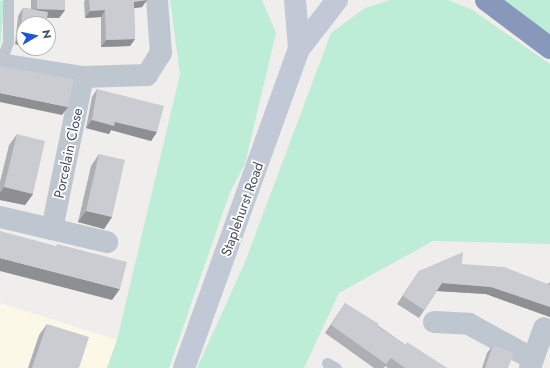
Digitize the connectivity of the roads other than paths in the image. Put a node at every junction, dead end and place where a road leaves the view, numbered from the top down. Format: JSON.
{"nodes":[{"id":1,"x":8,"y":0,"type":"edge"},
{"id":2,"x":157,"y":0,"type":"edge"},
{"id":3,"x":295,"y":0,"type":"edge"},
{"id":4,"x":337,"y":0,"type":"edge"},
{"id":5,"x":486,"y":0,"type":"edge"},
{"id":6,"x":550,"y":48,"type":"edge"},
{"id":7,"x":299,"y":49,"type":"junction"},
{"id":8,"x":0,"y":64,"type":"edge"},
{"id":9,"x":84,"y":77,"type":"junction"},
{"id":10,"x":0,"y":217,"type":"edge"},
{"id":11,"x":52,"y":229,"type":"junction"},
{"id":12,"x":107,"y":242,"type":"dead end"},
{"id":13,"x":434,"y":322,"type":"dead end"},
{"id":14,"x":544,"y":328,"type":"dead end"},
{"id":15,"x":532,"y":363,"type":"edge"},
{"id":16,"x":184,"y":368,"type":"edge"}],
"edges":[{"from":1,"to":8,"type":"lane"},
{"from":2,"to":9,"type":"street"},
{"from":3,"to":7,"type":"main road","name":"Staplehurst Road"},
{"from":4,"to":7,"type":"main road","name":"Staplehurst Road"},
{"from":5,"to":6,"type":"highway"},
{"from":7,"to":16,"type":"main road","name":"Staplehurst Road"},
{"from":8,"to":9,"type":"street"},
{"from":9,"to":11,"type":"street","name":"Porcelain Close"},
{"from":10,"to":11,"type":"street"},
{"from":11,"to":12,"type":"street"},
{"from":13,"to":15,"type":"street"},
{"from":14,"to":15,"type":"street"}]}
